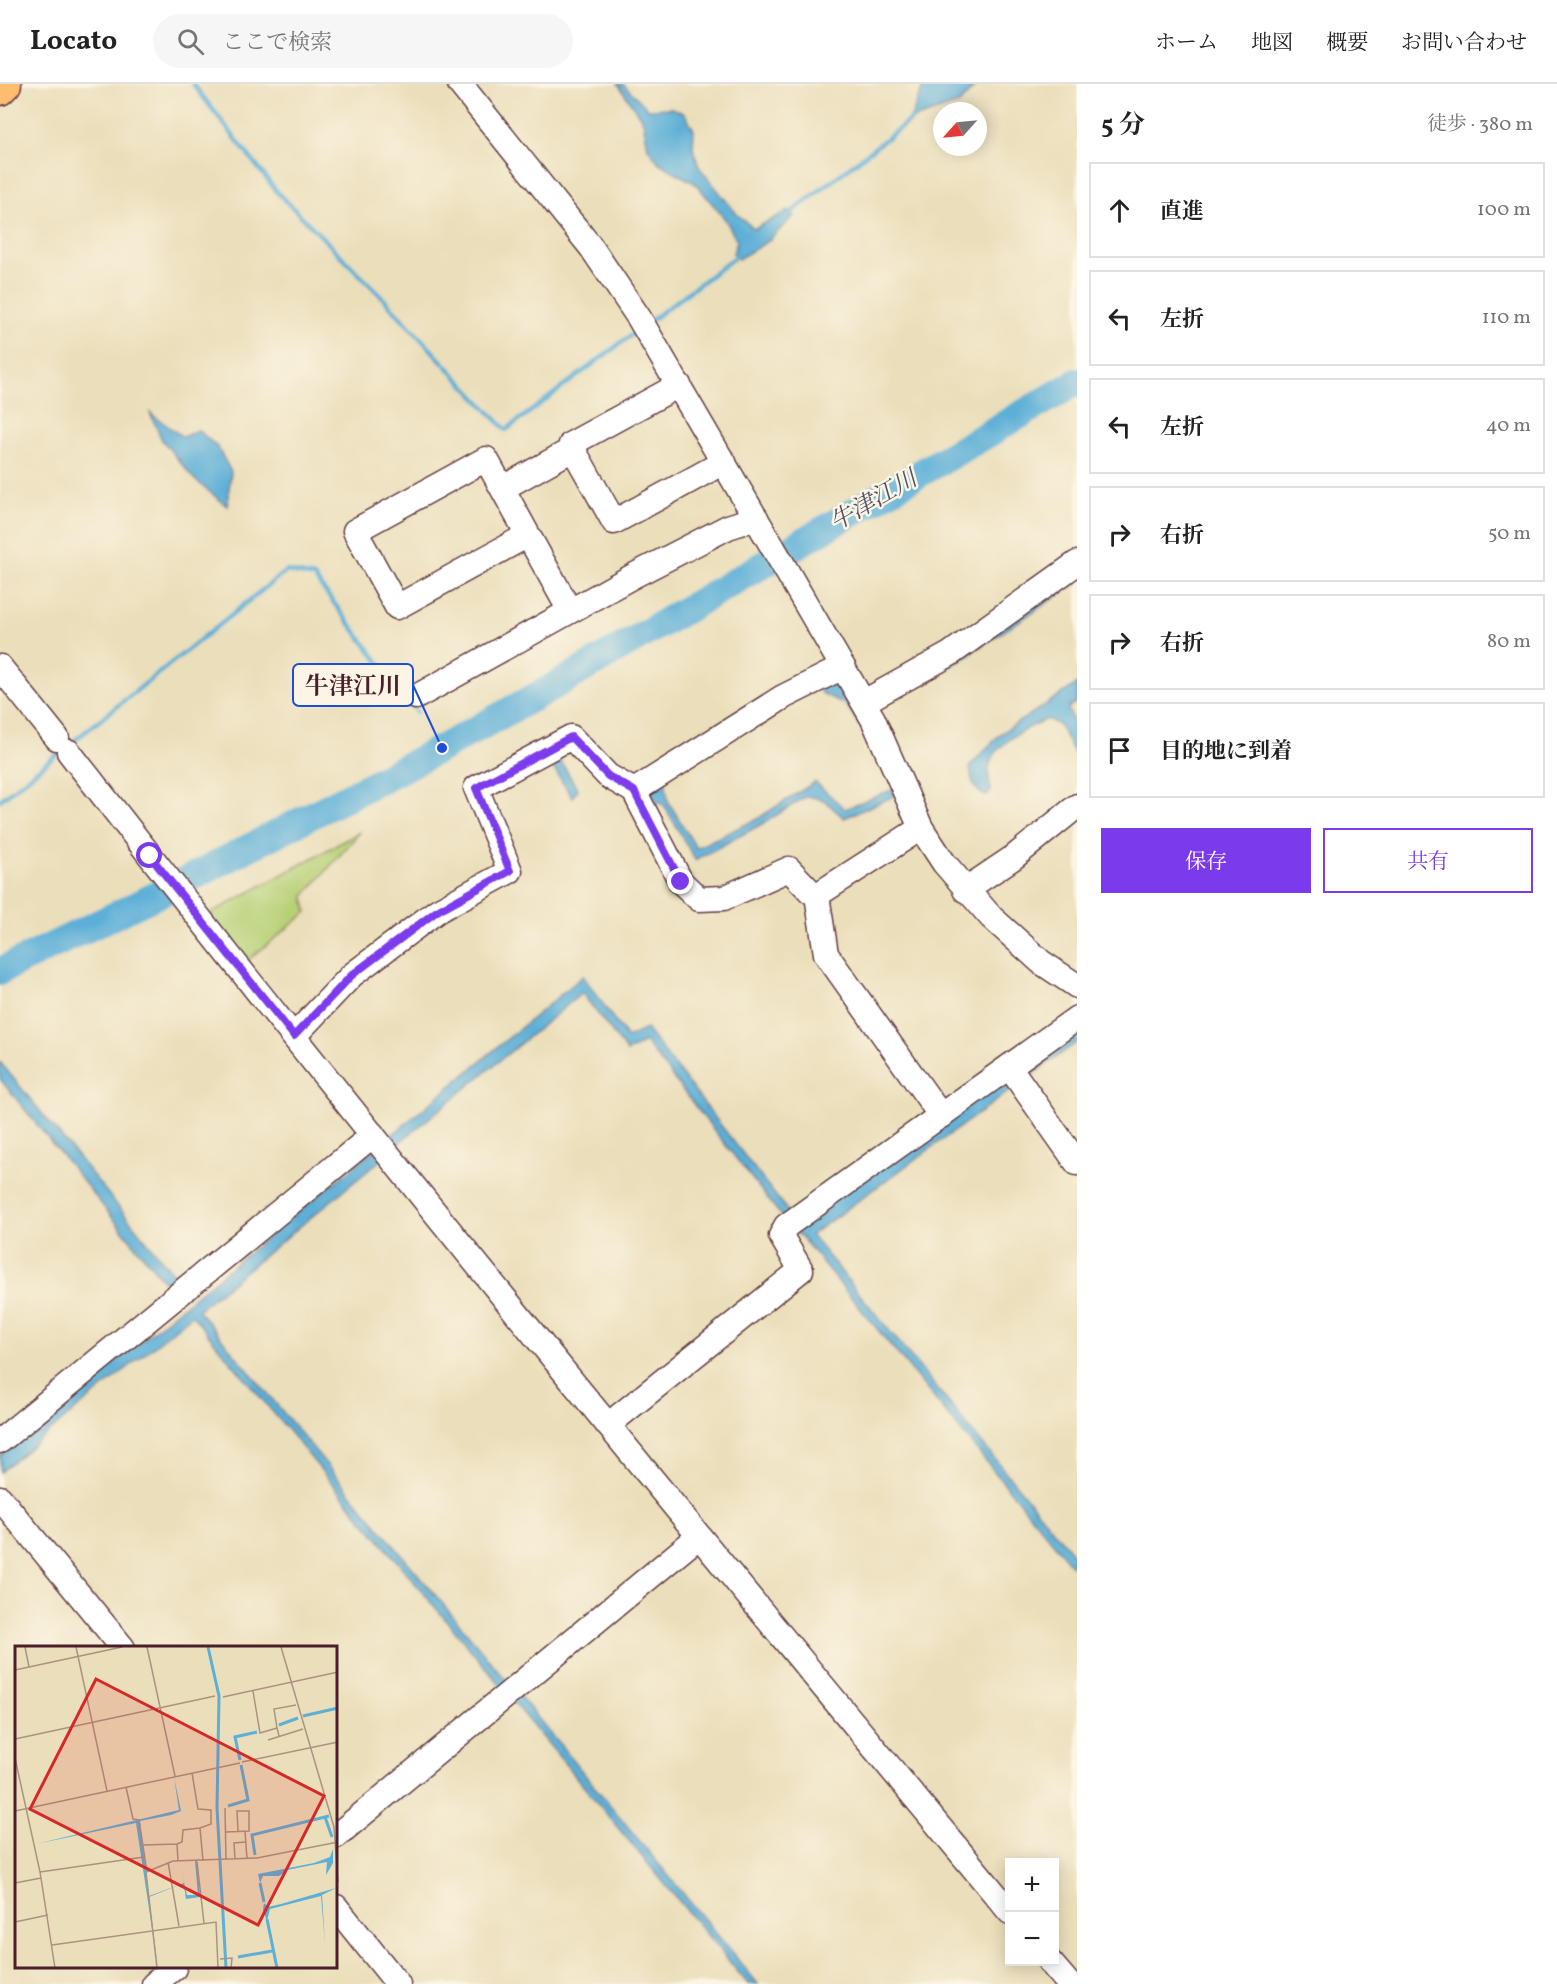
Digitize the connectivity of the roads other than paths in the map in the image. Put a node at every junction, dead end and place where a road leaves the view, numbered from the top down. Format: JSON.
{"nodes":[{"id":1,"x":6,"y":84,"type":"edge"},
{"id":2,"x":460,"y":84,"type":"edge"},
{"id":3,"x":0,"y":90,"type":"edge"},
{"id":4,"x":679,"y":385,"type":"junction"},
{"id":5,"x":573,"y":449,"type":"junction"},
{"id":6,"x":724,"y":462,"type":"junction"},
{"id":7,"x":503,"y":488,"type":"junction"},
{"id":8,"x":756,"y":518,"type":"junction"},
{"id":9,"x":528,"y":535,"type":"junction"},
{"id":10,"x":1077,"y":563,"type":"edge"},
{"id":11,"x":570,"y":611,"type":"junction"},
{"id":12,"x":0,"y":667,"type":"edge"},
{"id":13,"x":843,"y":667,"type":"junction"},
{"id":14,"x":416,"y":697,"type":"dead end"},
{"id":15,"x":868,"y":710,"type":"junction"},
{"id":16,"x":634,"y":791,"type":"junction"},
{"id":17,"x":1077,"y":806,"type":"edge"},
{"id":18,"x":921,"y":828,"type":"junction"},
{"id":19,"x":965,"y":890,"type":"junction"},
{"id":20,"x":817,"y":895,"type":"junction"},
{"id":21,"x":1077,"y":986,"type":"edge"},
{"id":22,"x":1077,"y":1018,"type":"edge"},
{"id":23,"x":294,"y":1036,"type":"junction"},
{"id":24,"x":1016,"y":1076,"type":"junction"},
{"id":25,"x":941,"y":1116,"type":"junction"},
{"id":26,"x":373,"y":1135,"type":"junction"},
{"id":27,"x":1077,"y":1163,"type":"edge"},
{"id":28,"x":608,"y":1425,"type":"junction"},
{"id":29,"x":0,"y":1441,"type":"edge"},
{"id":30,"x":0,"y":1498,"type":"edge"},
{"id":31,"x":698,"y":1537,"type":"junction"},
{"id":32,"x":121,"y":1646,"type":"edge"},
{"id":33,"x":338,"y":1834,"type":"edge"},
{"id":34,"x":1005,"y":1906,"type":"edge"},
{"id":35,"x":338,"y":1910,"type":"edge"},
{"id":36,"x":1053,"y":1966,"type":"edge"},
{"id":37,"x":173,"y":1969,"type":"edge"},
{"id":38,"x":154,"y":1984,"type":"edge"},
{"id":39,"x":398,"y":1984,"type":"edge"},
{"id":40,"x":1069,"y":1984,"type":"edge"}],
"edges":[{"from":1,"to":3,"type":"main road"},
{"from":2,"to":4,"type":"street"},
{"from":4,"to":5,"type":"street"},
{"from":4,"to":6,"type":"street"},
{"from":5,"to":6,"type":"street"},
{"from":5,"to":7,"type":"street"},
{"from":6,"to":8,"type":"street"},
{"from":7,"to":9,"type":"street"},
{"from":7,"to":9,"type":"street"},
{"from":8,"to":11,"type":"street"},
{"from":8,"to":13,"type":"street"},
{"from":9,"to":11,"type":"street"},
{"from":10,"to":15,"type":"street"},
{"from":11,"to":14,"type":"street"},
{"from":12,"to":23,"type":"street"},
{"from":13,"to":15,"type":"street"},
{"from":13,"to":16,"type":"street"},
{"from":15,"to":18,"type":"street"},
{"from":16,"to":20,"type":"street"},
{"from":16,"to":23,"type":"street"},
{"from":17,"to":19,"type":"street"},
{"from":18,"to":19,"type":"street"},
{"from":18,"to":20,"type":"street"},
{"from":19,"to":21,"type":"street"},
{"from":20,"to":25,"type":"street"},
{"from":22,"to":24,"type":"street"},
{"from":23,"to":26,"type":"street"},
{"from":24,"to":25,"type":"street"},
{"from":24,"to":27,"type":"street"},
{"from":25,"to":28,"type":"street"},
{"from":26,"to":28,"type":"street"},
{"from":26,"to":29,"type":"street"},
{"from":28,"to":31,"type":"street"},
{"from":30,"to":32,"type":"street"},
{"from":31,"to":33,"type":"street"},
{"from":31,"to":34,"type":"street"},
{"from":35,"to":39,"type":"street"},
{"from":36,"to":40,"type":"street"},
{"from":37,"to":38,"type":"street"}]}
